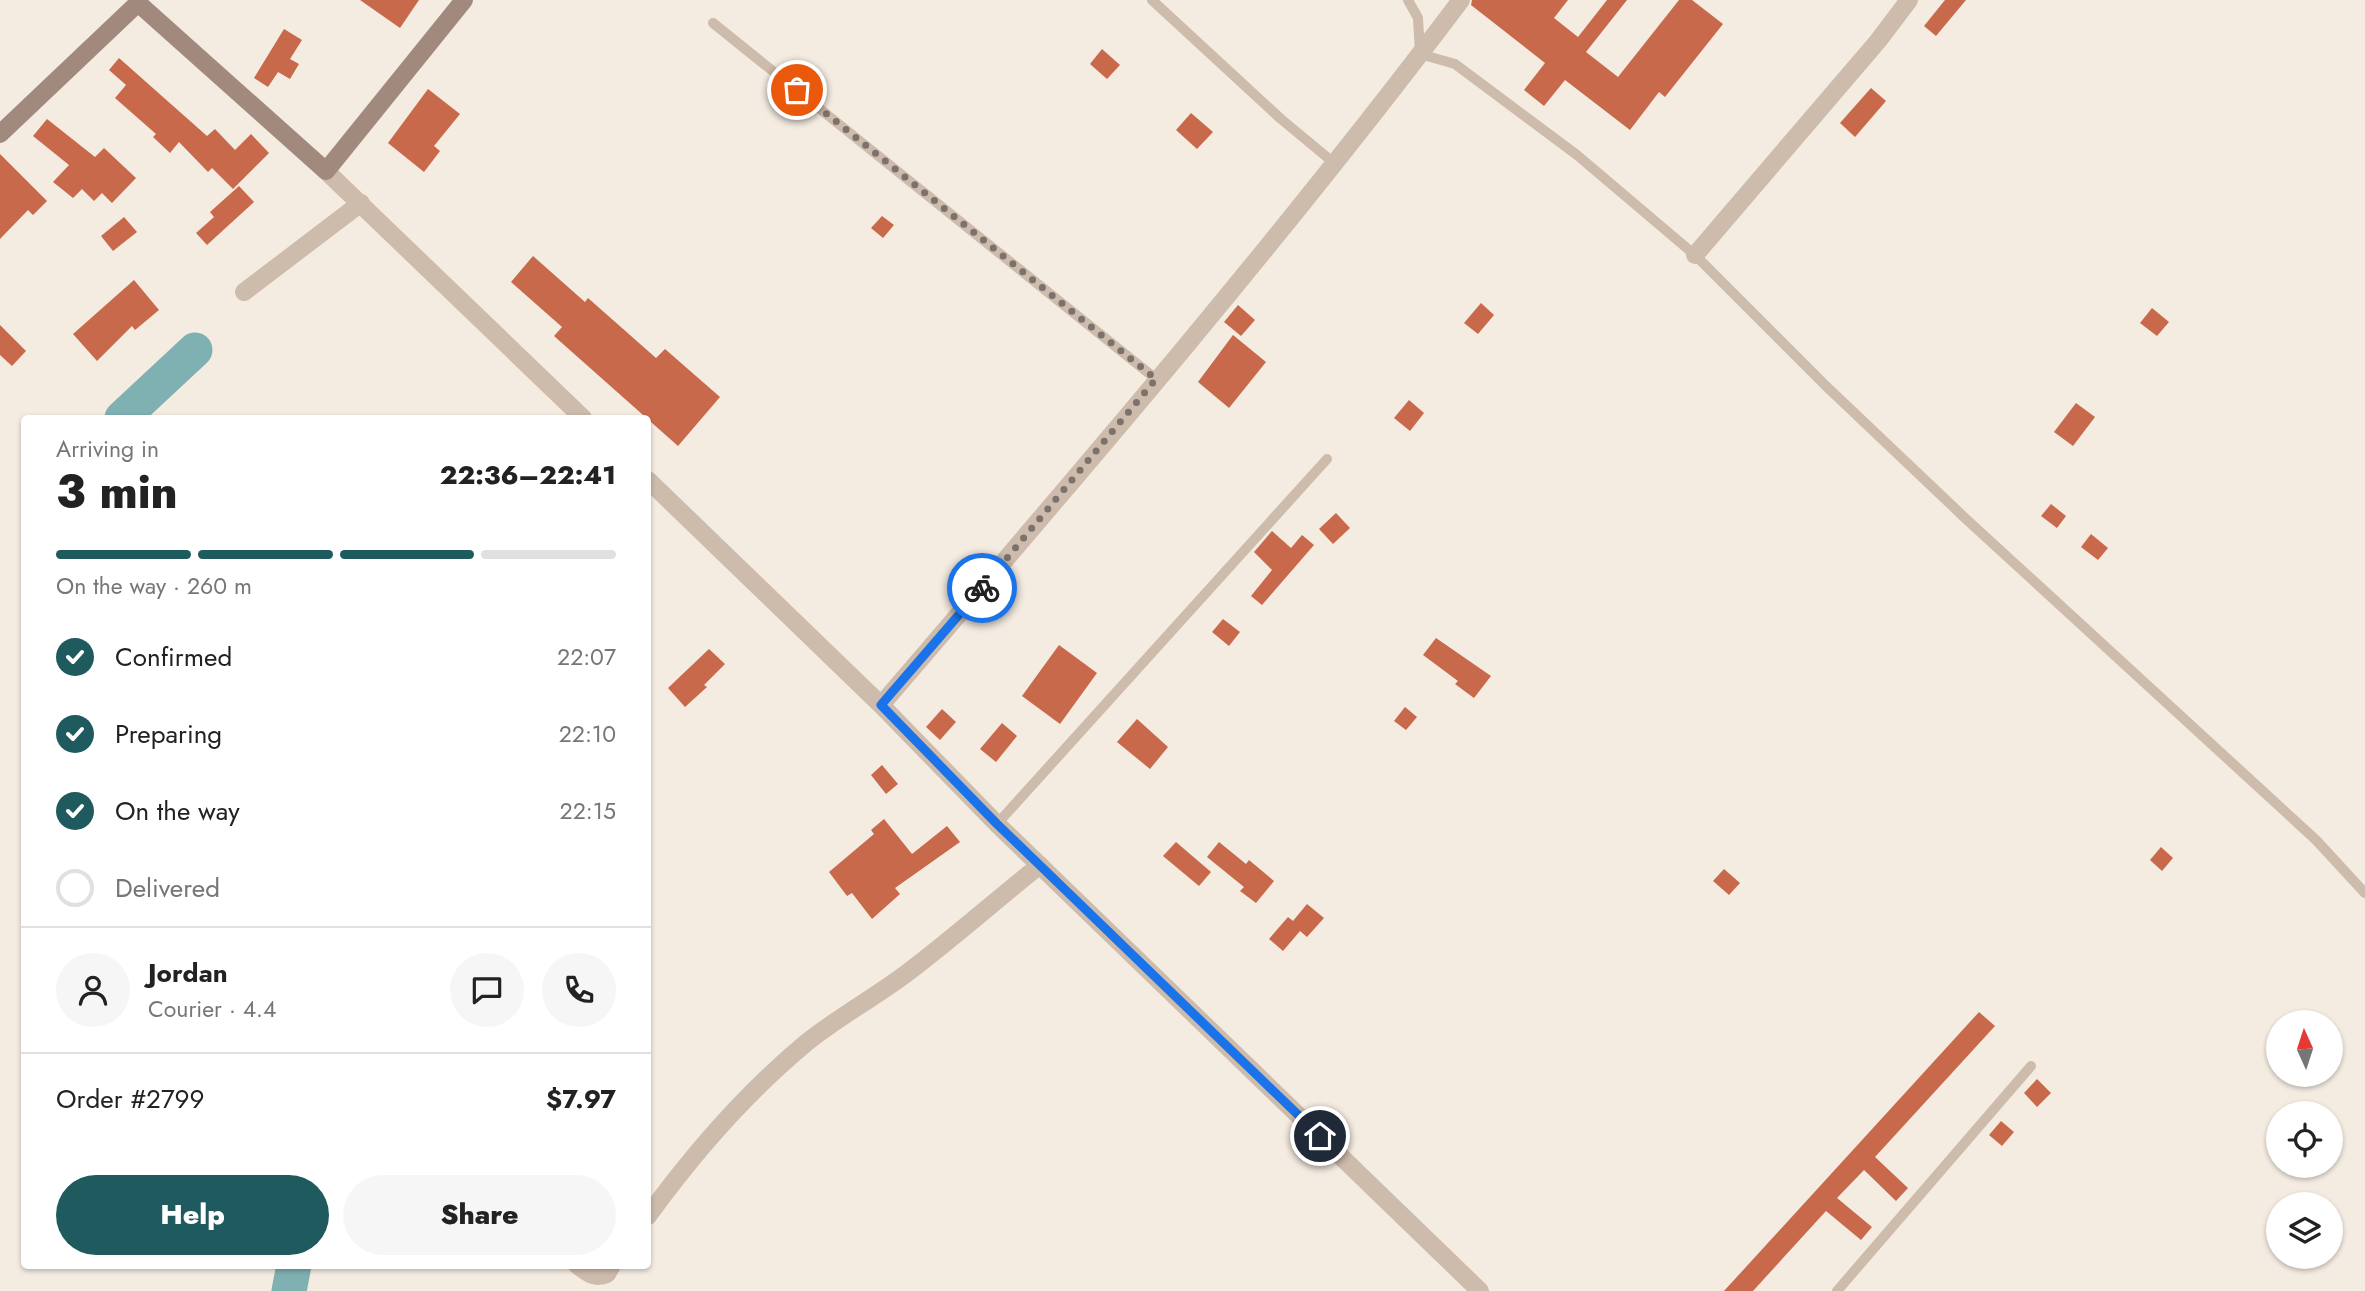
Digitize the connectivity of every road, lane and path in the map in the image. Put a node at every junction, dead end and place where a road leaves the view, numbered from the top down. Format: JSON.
{"nodes":[{"id":1,"x":464,"y":0,"type":"edge"},
{"id":2,"x":1152,"y":0,"type":"edge"},
{"id":3,"x":1408,"y":0,"type":"edge"},
{"id":4,"x":1461,"y":0,"type":"edge"},
{"id":5,"x":1909,"y":0,"type":"edge"},
{"id":6,"x":136,"y":2,"type":"edge"},
{"id":7,"x":713,"y":23,"type":"dead end"},
{"id":8,"x":1420,"y":54,"type":"junction"},
{"id":9,"x":0,"y":134,"type":"edge"},
{"id":10,"x":1334,"y":163,"type":"junction"},
{"id":11,"x":326,"y":171,"type":"junction"},
{"id":12,"x":360,"y":203,"type":"junction"},
{"id":13,"x":1695,"y":255,"type":"junction"},
{"id":14,"x":244,"y":292,"type":"dead end"},
{"id":15,"x":1156,"y":379,"type":"junction"},
{"id":16,"x":580,"y":415,"type":"edge"},
{"id":17,"x":1326,"y":458,"type":"dead end"},
{"id":18,"x":651,"y":483,"type":"edge"},
{"id":19,"x":881,"y":705,"type":"junction"},
{"id":20,"x":997,"y":824,"type":"junction"},
{"id":21,"x":1040,"y":866,"type":"junction"},
{"id":22,"x":2365,"y":893,"type":"edge"},
{"id":23,"x":2031,"y":1066,"type":"dead end"},
{"id":24,"x":651,"y":1212,"type":"edge"},
{"id":25,"x":582,"y":1269,"type":"edge"},
{"id":26,"x":604,"y":1278,"type":"edge"},
{"id":27,"x":1480,"y":1291,"type":"edge"},
{"id":28,"x":1836,"y":1291,"type":"edge"}],
"edges":[{"from":1,"to":11,"type":"street"},
{"from":2,"to":10,"type":"lane"},
{"from":3,"to":8,"type":"lane"},
{"from":4,"to":8,"type":"street"},
{"from":5,"to":13,"type":"street"},
{"from":6,"to":9,"type":"street"},
{"from":6,"to":11,"type":"street"},
{"from":7,"to":15,"type":"lane"},
{"from":8,"to":10,"type":"street"},
{"from":8,"to":13,"type":"lane"},
{"from":10,"to":15,"type":"street"},
{"from":11,"to":12,"type":"street"},
{"from":12,"to":14,"type":"street"},
{"from":12,"to":16,"type":"street"},
{"from":13,"to":22,"type":"lane"},
{"from":15,"to":19,"type":"street"},
{"from":17,"to":20,"type":"lane"},
{"from":18,"to":19,"type":"street"},
{"from":19,"to":20,"type":"street"},
{"from":20,"to":21,"type":"street"},
{"from":21,"to":24,"type":"street"},
{"from":21,"to":27,"type":"street"},
{"from":23,"to":28,"type":"lane"},
{"from":25,"to":26,"type":"street"}]}
